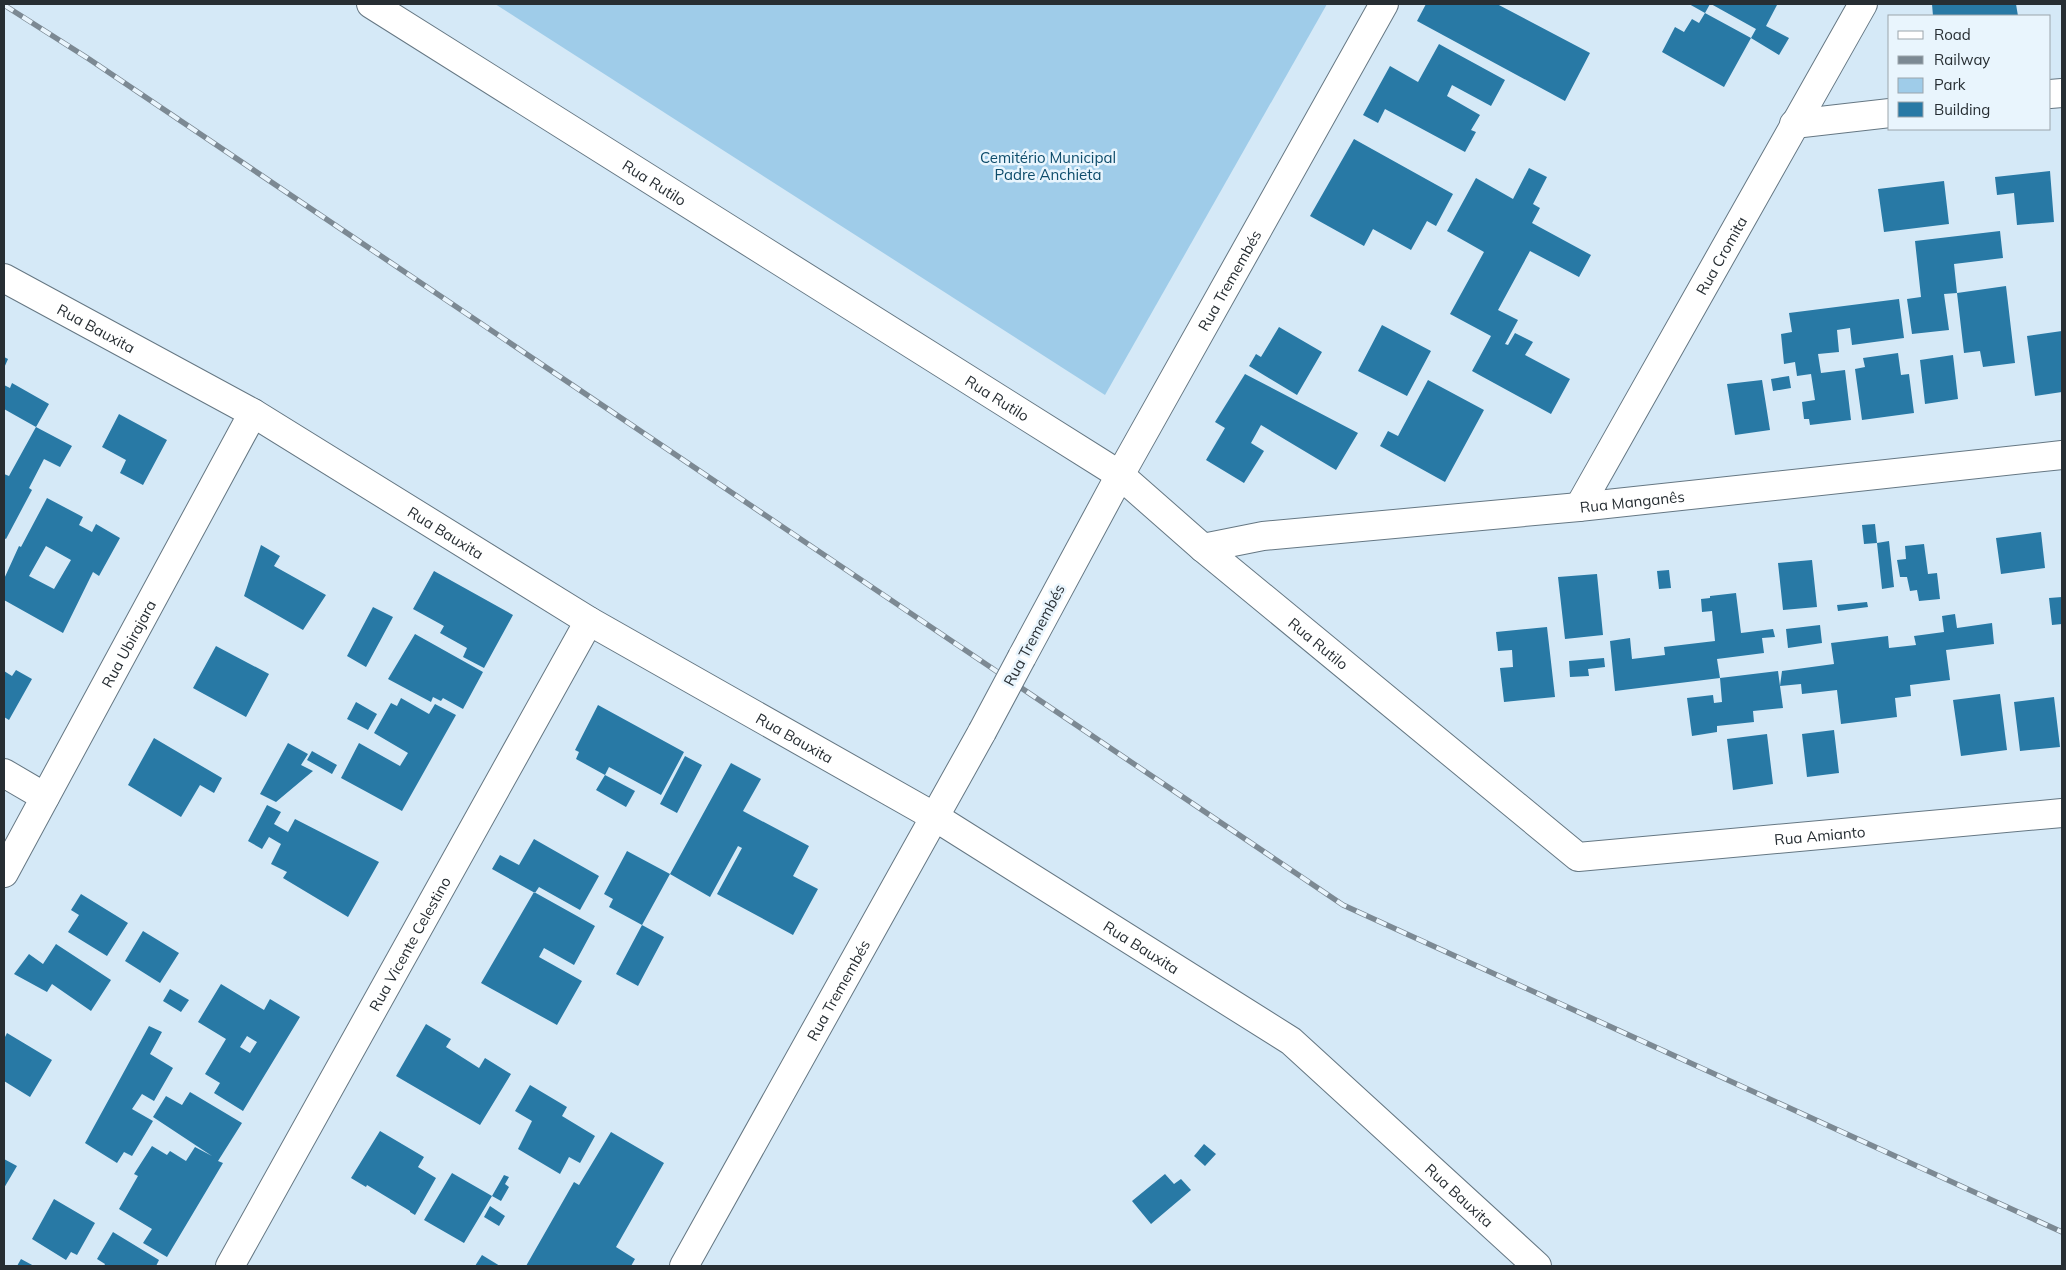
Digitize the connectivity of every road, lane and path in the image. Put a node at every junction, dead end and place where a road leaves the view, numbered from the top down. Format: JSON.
{"nodes":[{"id":1,"x":371,"y":4,"type":"edge"},
{"id":2,"x":1384,"y":4,"type":"edge"},
{"id":3,"x":1863,"y":4,"type":"edge"},
{"id":4,"x":1888,"y":113,"type":"edge"},
{"id":5,"x":1794,"y":124,"type":"junction"},
{"id":6,"x":4,"y":278,"type":"edge"},
{"id":7,"x":253,"y":413,"type":"junction"},
{"id":8,"x":2062,"y":456,"type":"edge"},
{"id":9,"x":1120,"y":475,"type":"junction"},
{"id":10,"x":1579,"y":507,"type":"junction"},
{"id":11,"x":1202,"y":548,"type":"junction"},
{"id":12,"x":589,"y":621,"type":"junction"},
{"id":13,"x":4,"y":773,"type":"edge"},
{"id":14,"x":45,"y":796,"type":"junction"},
{"id":15,"x":2062,"y":813,"type":"edge"},
{"id":16,"x":935,"y":817,"type":"junction"},
{"id":17,"x":1578,"y":857,"type":"joint"},
{"id":18,"x":4,"y":873,"type":"edge"},
{"id":19,"x":230,"y":1266,"type":"edge"},
{"id":20,"x":684,"y":1266,"type":"edge"},
{"id":21,"x":1537,"y":1266,"type":"edge"}],
"edges":[{"from":1,"to":9,"type":"street","name":"Rua Rutilo"},
{"from":2,"to":9,"type":"street","name":"Rua Tremembés"},
{"from":3,"to":5,"type":"street","name":"Rua Cromita"},
{"from":4,"to":5,"type":"street"},
{"from":5,"to":10,"type":"street","name":"Rua Cromita"},
{"from":6,"to":7,"type":"street","name":"Rua Bauxita"},
{"from":7,"to":12,"type":"street","name":"Rua Bauxita"},
{"from":7,"to":14,"type":"street","name":"Rua Ubirajara"},
{"from":8,"to":10,"type":"street","name":"Rua Manganês"},
{"from":9,"to":11,"type":"street","name":"Rua Rutilo"},
{"from":9,"to":16,"type":"street","name":"Rua Tremembés","bridge":true},
{"from":10,"to":11,"type":"street","name":"Rua Manganês"},
{"from":11,"to":17,"type":"street","name":"Rua Rutilo"},
{"from":12,"to":16,"type":"street","name":"Rua Bauxita"},
{"from":12,"to":19,"type":"street","name":"Rua Vicente Celestino"},
{"from":13,"to":14,"type":"street"},
{"from":14,"to":18,"type":"street","name":"Rua Ubirajara"},
{"from":15,"to":17,"type":"street","name":"Rua Amianto"},
{"from":16,"to":20,"type":"street","name":"Rua Tremembés"},
{"from":16,"to":21,"type":"street","name":"Rua Bauxita"}]}
